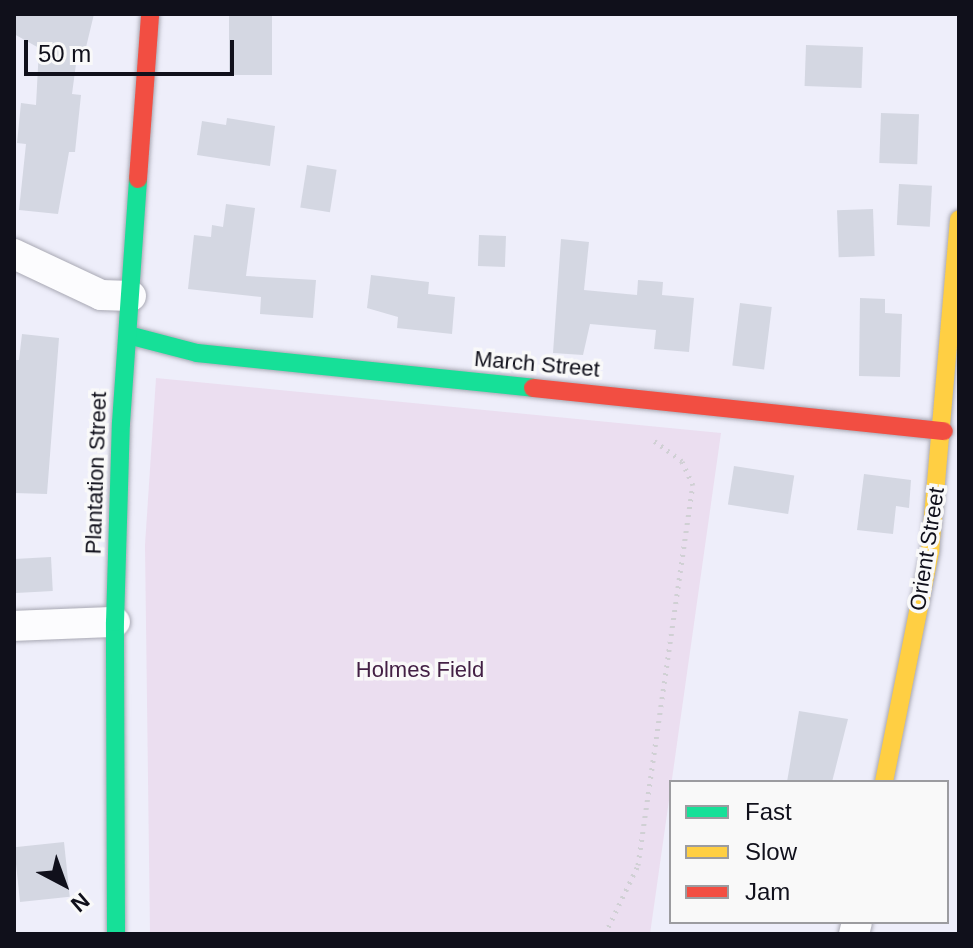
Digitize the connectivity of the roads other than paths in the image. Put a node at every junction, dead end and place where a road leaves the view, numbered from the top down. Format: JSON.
{"nodes":[{"id":1,"x":150,"y":14,"type":"edge"},
{"id":2,"x":959,"y":219,"type":"edge"},
{"id":3,"x":14,"y":254,"type":"edge"},
{"id":4,"x":131,"y":296,"type":"junction"},
{"id":5,"x":128,"y":335,"type":"junction"},
{"id":6,"x":955,"y":351,"type":"edge"},
{"id":7,"x":944,"y":431,"type":"junction"},
{"id":8,"x":115,"y":622,"type":"junction"},
{"id":9,"x":14,"y":626,"type":"edge"},
{"id":10,"x":884,"y":780,"type":"edge"},
{"id":11,"x":116,"y":934,"type":"edge"}],
"edges":[{"from":1,"to":4,"type":"street","name":"Plantation Street"},
{"from":2,"to":6,"type":"street","name":"Orient Street"},
{"from":3,"to":4,"type":"street"},
{"from":4,"to":5,"type":"street","name":"Plantation Street"},
{"from":5,"to":7,"type":"street","name":"March Street"},
{"from":5,"to":8,"type":"street","name":"Plantation Street"},
{"from":6,"to":7,"type":"street","name":"Orient Street"},
{"from":7,"to":10,"type":"street","name":"Orient Street"},
{"from":8,"to":9,"type":"street"},
{"from":8,"to":11,"type":"street","name":"Plantation Street"}]}
